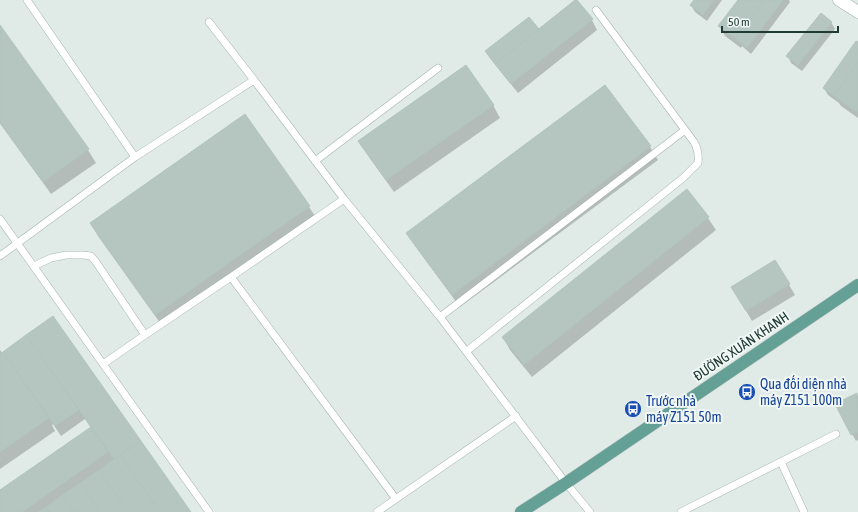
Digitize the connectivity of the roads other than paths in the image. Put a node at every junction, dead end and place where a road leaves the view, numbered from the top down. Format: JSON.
{"nodes":[{"id":1,"x":27,"y":0,"type":"edge"},
{"id":2,"x":839,"y":0,"type":"edge"},
{"id":3,"x":596,"y":10,"type":"dead end"},
{"id":4,"x":858,"y":12,"type":"edge"},
{"id":5,"x":209,"y":22,"type":"dead end"},
{"id":6,"x":438,"y":68,"type":"dead end"},
{"id":7,"x":254,"y":80,"type":"junction"},
{"id":8,"x":685,"y":130,"type":"junction"},
{"id":9,"x":135,"y":157,"type":"junction"},
{"id":10,"x":315,"y":161,"type":"junction"},
{"id":11,"x":344,"y":199,"type":"junction"},
{"id":12,"x":0,"y":219,"type":"edge"},
{"id":13,"x":18,"y":243,"type":"junction"},
{"id":14,"x":0,"y":256,"type":"edge"},
{"id":15,"x":34,"y":266,"type":"junction"},
{"id":16,"x":231,"y":277,"type":"junction"},
{"id":17,"x":858,"y":286,"type":"edge"},
{"id":18,"x":440,"y":317,"type":"junction"},
{"id":19,"x":145,"y":335,"type":"junction"},
{"id":20,"x":466,"y":351,"type":"junction"},
{"id":21,"x":103,"y":364,"type":"junction"},
{"id":22,"x":516,"y":416,"type":"junction"},
{"id":23,"x":836,"y":434,"type":"dead end"},
{"id":24,"x":781,"y":462,"type":"junction"},
{"id":25,"x":566,"y":483,"type":"junction"},
{"id":26,"x":396,"y":499,"type":"junction"},
{"id":27,"x":209,"y":512,"type":"edge"},
{"id":28,"x":377,"y":512,"type":"edge"},
{"id":29,"x":522,"y":512,"type":"edge"},
{"id":30,"x":590,"y":512,"type":"edge"},
{"id":31,"x":681,"y":512,"type":"edge"},
{"id":32,"x":804,"y":512,"type":"edge"}],
"edges":[{"from":1,"to":9,"type":"lane"},
{"from":2,"to":4,"type":"main road"},
{"from":3,"to":8,"type":"lane"},
{"from":5,"to":7,"type":"lane"},
{"from":6,"to":10,"type":"lane"},
{"from":7,"to":9,"type":"lane"},
{"from":7,"to":10,"type":"lane"},
{"from":8,"to":18,"type":"lane"},
{"from":8,"to":20,"type":"lane"},
{"from":9,"to":13,"type":"lane"},
{"from":10,"to":11,"type":"lane"},
{"from":11,"to":16,"type":"lane"},
{"from":11,"to":18,"type":"lane"},
{"from":12,"to":13,"type":"lane"},
{"from":13,"to":14,"type":"lane"},
{"from":13,"to":15,"type":"lane"},
{"from":15,"to":19,"type":"lane"},
{"from":15,"to":21,"type":"lane"},
{"from":16,"to":19,"type":"lane"},
{"from":16,"to":26,"type":"lane"},
{"from":17,"to":25,"type":"main road","name":"ĐƯỜNG XUÂN KHANH"},
{"from":18,"to":20,"type":"lane"},
{"from":19,"to":21,"type":"lane"},
{"from":20,"to":22,"type":"lane"},
{"from":21,"to":27,"type":"lane"},
{"from":22,"to":25,"type":"lane"},
{"from":22,"to":26,"type":"lane"},
{"from":23,"to":24,"type":"lane"},
{"from":24,"to":31,"type":"lane"},
{"from":24,"to":32,"type":"lane"},
{"from":25,"to":29,"type":"main road","name":"ĐƯỜNG XUÂN KHANH"},
{"from":25,"to":30,"type":"lane"},
{"from":26,"to":28,"type":"lane"}]}
